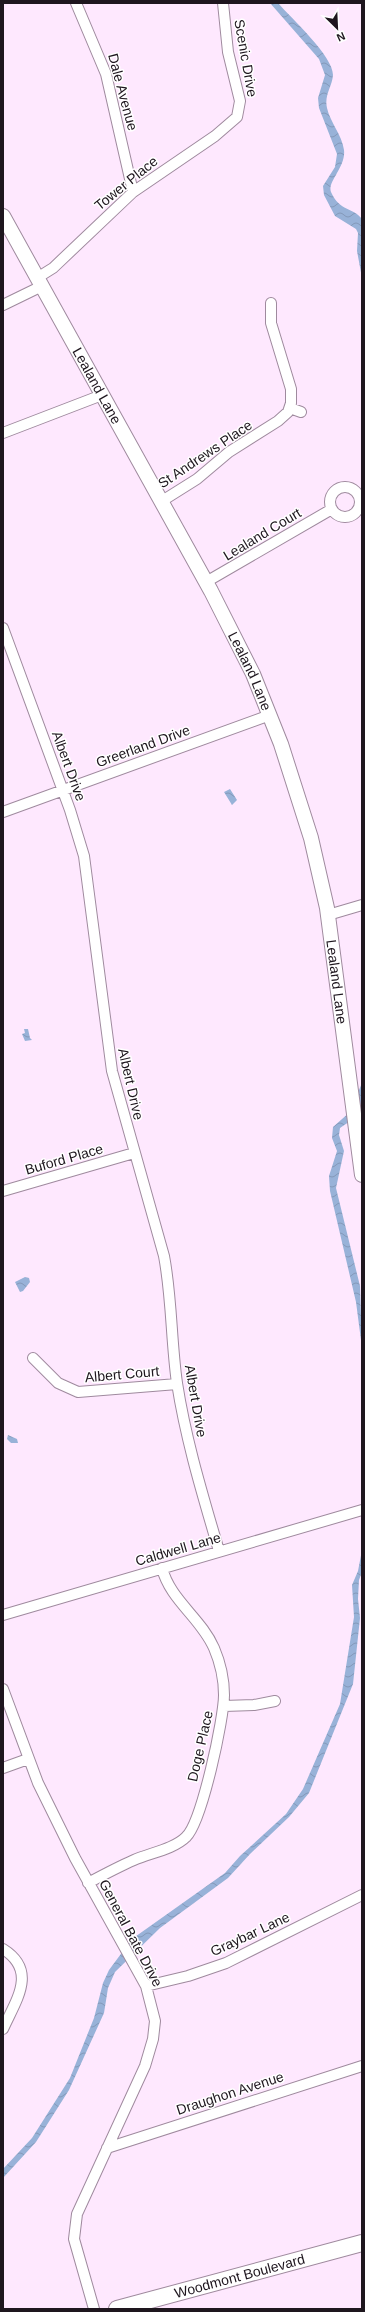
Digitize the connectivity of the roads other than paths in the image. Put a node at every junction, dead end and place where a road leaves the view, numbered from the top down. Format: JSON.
{"nodes":[{"id":1,"x":76,"y":3,"type":"edge"},
{"id":2,"x":223,"y":3,"type":"edge"},
{"id":3,"x":237,"y":117,"type":"joint"},
{"id":4,"x":133,"y":192,"type":"junction"},
{"id":5,"x":3,"y":217,"type":"edge"},
{"id":6,"x":40,"y":282,"type":"junction"},
{"id":7,"x":271,"y":303,"type":"dead end"},
{"id":8,"x":3,"y":305,"type":"edge"},
{"id":9,"x":102,"y":395,"type":"junction"},
{"id":10,"x":290,"y":408,"type":"junction"},
{"id":11,"x":300,"y":412,"type":"dead end"},
{"id":12,"x":3,"y":433,"type":"edge"},
{"id":13,"x":162,"y":501,"type":"junction"},
{"id":14,"x":332,"y":509,"type":"dead end"},
{"id":15,"x":206,"y":582,"type":"junction"},
{"id":16,"x":3,"y":628,"type":"edge"},
{"id":17,"x":270,"y":715,"type":"junction"},
{"id":18,"x":63,"y":790,"type":"junction"},
{"id":19,"x":3,"y":812,"type":"edge"},
{"id":20,"x":362,"y":904,"type":"edge"},
{"id":21,"x":328,"y":915,"type":"junction"},
{"id":22,"x":134,"y":1153,"type":"junction"},
{"id":23,"x":362,"y":1170,"type":"edge"},
{"id":24,"x":3,"y":1191,"type":"edge"},
{"id":25,"x":33,"y":1358,"type":"dead end"},
{"id":26,"x":177,"y":1384,"type":"junction"},
{"id":27,"x":360,"y":1511,"type":"edge"},
{"id":28,"x":219,"y":1552,"type":"junction"},
{"id":29,"x":162,"y":1568,"type":"junction"},
{"id":30,"x":3,"y":1615,"type":"edge"},
{"id":31,"x":3,"y":1689,"type":"edge"},
{"id":32,"x":275,"y":1701,"type":"dead end"},
{"id":33,"x":224,"y":1706,"type":"junction"},
{"id":34,"x":28,"y":1760,"type":"junction"},
{"id":35,"x":3,"y":1768,"type":"edge"},
{"id":36,"x":88,"y":1883,"type":"junction"},
{"id":37,"x":362,"y":1895,"type":"edge"},
{"id":38,"x":3,"y":1949,"type":"edge"},
{"id":39,"x":146,"y":1986,"type":"junction"},
{"id":40,"x":3,"y":2029,"type":"edge"},
{"id":41,"x":362,"y":2066,"type":"edge"},
{"id":42,"x":107,"y":2148,"type":"junction"},
{"id":43,"x":362,"y":2243,"type":"edge"},
{"id":44,"x":94,"y":2309,"type":"edge"},
{"id":45,"x":117,"y":2309,"type":"edge"}],
"edges":[{"from":1,"to":4,"type":"street","name":"Dale Avenue"},
{"from":2,"to":3,"type":"street","name":"Scenic Drive"},
{"from":3,"to":4,"type":"street","name":"Tower Place"},
{"from":4,"to":6,"type":"street","name":"Tower Place"},
{"from":5,"to":6,"type":"street","name":"Lealand Lane"},
{"from":6,"to":8,"type":"street","name":"Tower Place"},
{"from":6,"to":9,"type":"street","name":"Lealand Lane"},
{"from":7,"to":10,"type":"street"},
{"from":9,"to":12,"type":"street"},
{"from":9,"to":13,"type":"street","name":"Lealand Lane"},
{"from":10,"to":11,"type":"street"},
{"from":10,"to":13,"type":"street","name":"St Andrews Place"},
{"from":13,"to":15,"type":"street","name":"Lealand Lane"},
{"from":14,"to":15,"type":"street","name":"Lealand Court"},
{"from":15,"to":17,"type":"street","name":"Lealand Lane"},
{"from":16,"to":18,"type":"street","name":"Albert Drive"},
{"from":17,"to":18,"type":"street","name":"Greerland Drive"},
{"from":17,"to":21,"type":"street","name":"Lealand Lane"},
{"from":18,"to":19,"type":"street","name":"Greerland Drive"},
{"from":18,"to":22,"type":"street","name":"Albert Drive"},
{"from":20,"to":21,"type":"street"},
{"from":21,"to":23,"type":"street","name":"Lealand Lane"},
{"from":22,"to":24,"type":"street","name":"Buford Place"},
{"from":22,"to":26,"type":"street","name":"Albert Drive"},
{"from":25,"to":26,"type":"street","name":"Albert Court"},
{"from":26,"to":28,"type":"street","name":"Albert Drive"},
{"from":27,"to":28,"type":"street","name":"Caldwell Lane"},
{"from":28,"to":29,"type":"street","name":"Caldwell Lane"},
{"from":29,"to":30,"type":"street","name":"Caldwell Lane"},
{"from":29,"to":33,"type":"street","name":"Doge Place"},
{"from":31,"to":34,"type":"street","name":"General Bate Drive"},
{"from":32,"to":33,"type":"street"},
{"from":33,"to":36,"type":"street","name":"Doge Place"},
{"from":34,"to":35,"type":"street"},
{"from":34,"to":36,"type":"street","name":"General Bate Drive"},
{"from":36,"to":39,"type":"street","name":"General Bate Drive"},
{"from":37,"to":39,"type":"street","name":"Graybar Lane"},
{"from":38,"to":40,"type":"street"},
{"from":39,"to":42,"type":"street","name":"General Bate Drive"},
{"from":41,"to":42,"type":"street","name":"Draughon Avenue"},
{"from":42,"to":44,"type":"street","name":"General Bate Drive"},
{"from":43,"to":45,"type":"main road","name":"Woodmont Boulevard"}]}
